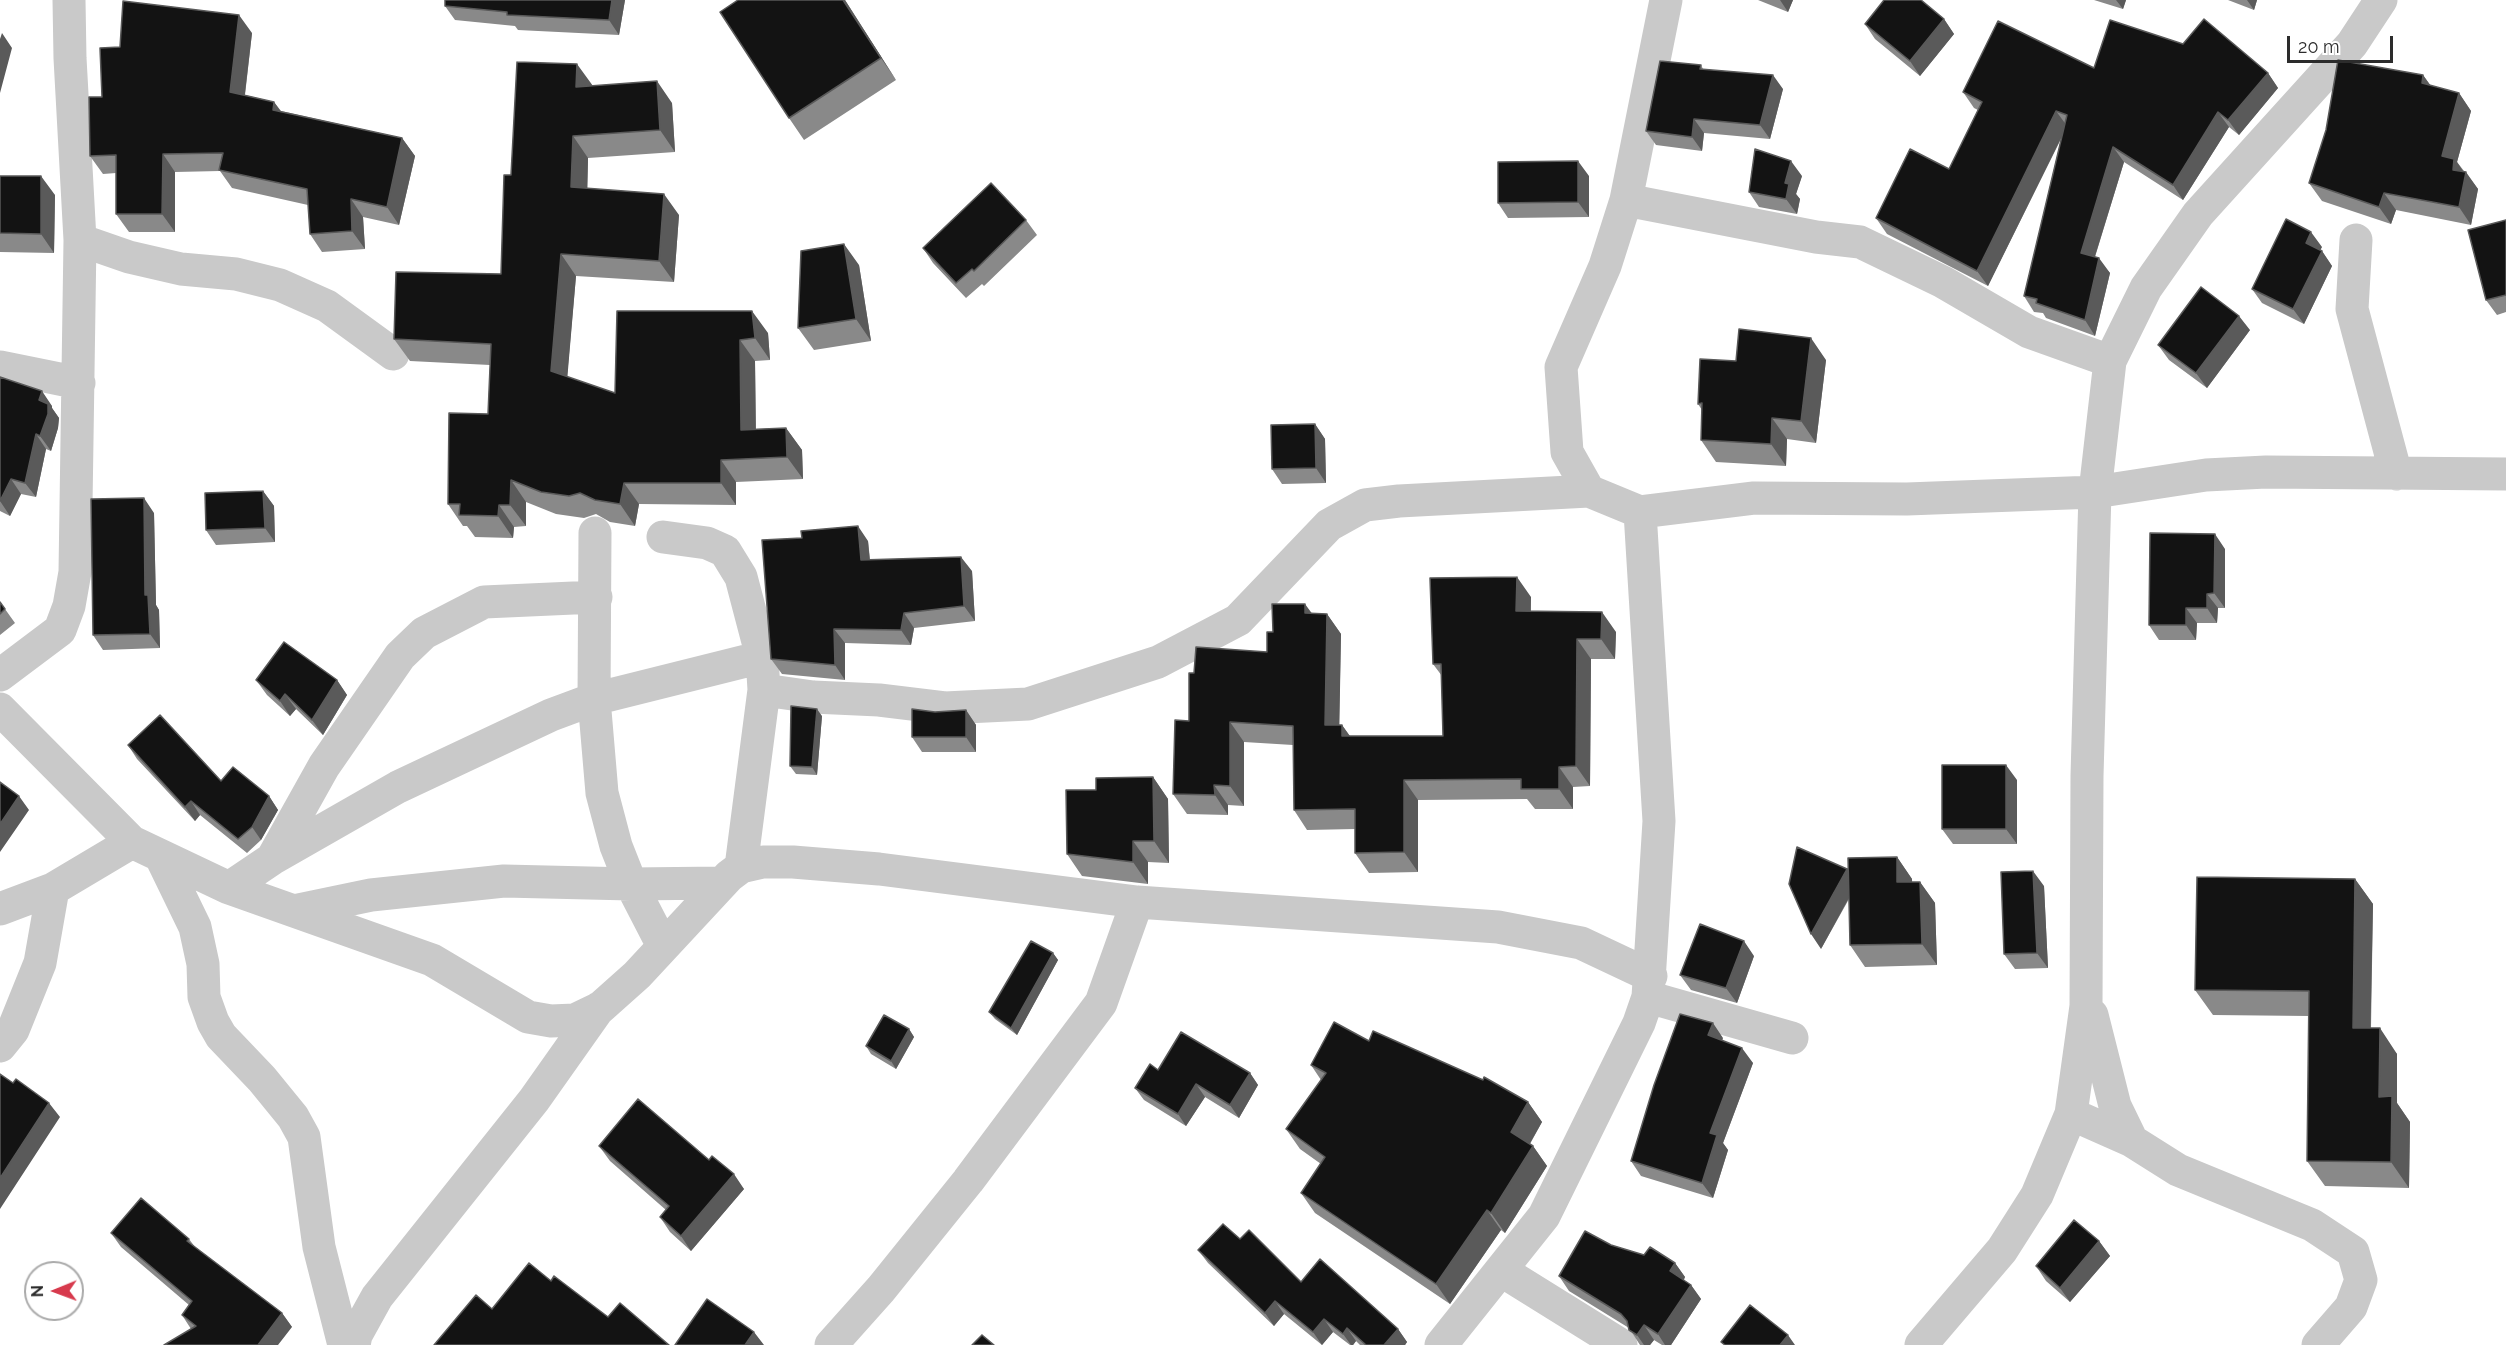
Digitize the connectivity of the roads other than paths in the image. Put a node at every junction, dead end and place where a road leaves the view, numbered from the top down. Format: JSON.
{"nodes":[{"id":1,"x":69,"y":0,"type":"edge"},
{"id":2,"x":1666,"y":0,"type":"edge"},
{"id":3,"x":2380,"y":0,"type":"edge"},
{"id":4,"x":1626,"y":200,"type":"junction"},
{"id":5,"x":80,"y":240,"type":"junction"},
{"id":6,"x":2356,"y":240,"type":"dead end"},
{"id":7,"x":393,"y":354,"type":"edge"},
{"id":8,"x":2110,"y":361,"type":"junction"},
{"id":9,"x":0,"y":367,"type":"edge"},
{"id":10,"x":79,"y":383,"type":"junction"},
{"id":11,"x":2396,"y":474,"type":"junction"},
{"id":12,"x":2506,"y":474,"type":"edge"},
{"id":13,"x":1589,"y":491,"type":"junction"},
{"id":14,"x":2095,"y":492,"type":"junction"},
{"id":15,"x":1640,"y":512,"type":"junction"},
{"id":16,"x":595,"y":533,"type":"dead end"},
{"id":17,"x":663,"y":537,"type":"dead end"},
{"id":18,"x":596,"y":597,"type":"junction"},
{"id":19,"x":762,"y":657,"type":"junction"},
{"id":20,"x":0,"y":675,"type":"edge"},
{"id":21,"x":764,"y":690,"type":"junction"},
{"id":22,"x":594,"y":699,"type":"junction"},
{"id":23,"x":0,"y":709,"type":"edge"},
{"id":24,"x":132,"y":842,"type":"junction"},
{"id":25,"x":161,"y":857,"type":"junction"},
{"id":26,"x":272,"y":860,"type":"junction"},
{"id":27,"x":731,"y":875,"type":"junction"},
{"id":28,"x":631,"y":884,"type":"junction"},
{"id":29,"x":53,"y":888,"type":"junction"},
{"id":30,"x":229,"y":888,"type":"junction"},
{"id":31,"x":1137,"y":902,"type":"junction"},
{"id":32,"x":0,"y":909,"type":"edge"},
{"id":33,"x":294,"y":911,"type":"junction"},
{"id":34,"x":663,"y":946,"type":"junction"},
{"id":35,"x":1649,"y":986,"type":"junction"},
{"id":36,"x":2086,"y":995,"type":"junction"},
{"id":37,"x":600,"y":1008,"type":"junction"},
{"id":38,"x":1792,"y":1038,"type":"dead end"},
{"id":39,"x":0,"y":1047,"type":"edge"},
{"id":40,"x":2071,"y":1114,"type":"junction"},
{"id":41,"x":2132,"y":1141,"type":"junction"},
{"id":42,"x":1502,"y":1271,"type":"junction"},
{"id":43,"x":344,"y":1345,"type":"edge"},
{"id":44,"x":354,"y":1345,"type":"edge"},
{"id":45,"x":831,"y":1345,"type":"edge"},
{"id":46,"x":1441,"y":1345,"type":"edge"},
{"id":47,"x":1621,"y":1345,"type":"edge"},
{"id":48,"x":1921,"y":1345,"type":"edge"},
{"id":49,"x":2318,"y":1345,"type":"edge"}],
"edges":[{"from":1,"to":5,"type":"street"},
{"from":2,"to":4,"type":"street"},
{"from":3,"to":8,"type":"street"},
{"from":4,"to":8,"type":"street"},
{"from":4,"to":13,"type":"street"},
{"from":5,"to":7,"type":"street"},
{"from":5,"to":10,"type":"street"},
{"from":6,"to":11,"type":"street"},
{"from":8,"to":14,"type":"street"},
{"from":9,"to":10,"type":"street"},
{"from":10,"to":20,"type":"street"},
{"from":11,"to":12,"type":"street"},
{"from":11,"to":14,"type":"street"},
{"from":13,"to":15,"type":"street"},
{"from":13,"to":21,"type":"street"},
{"from":14,"to":15,"type":"street"},
{"from":14,"to":36,"type":"street"},
{"from":15,"to":35,"type":"street"},
{"from":16,"to":18,"type":"street"},
{"from":17,"to":19,"type":"street"},
{"from":18,"to":22,"type":"street"},
{"from":18,"to":26,"type":"street"},
{"from":19,"to":21,"type":"street"},
{"from":19,"to":22,"type":"street"},
{"from":21,"to":27,"type":"street"},
{"from":22,"to":26,"type":"street"},
{"from":22,"to":28,"type":"street"},
{"from":23,"to":24,"type":"street"},
{"from":24,"to":25,"type":"street"},
{"from":24,"to":29,"type":"street"},
{"from":25,"to":30,"type":"street"},
{"from":25,"to":43,"type":"street"},
{"from":26,"to":30,"type":"street"},
{"from":27,"to":28,"type":"street"},
{"from":27,"to":31,"type":"street"},
{"from":27,"to":34,"type":"street"},
{"from":28,"to":33,"type":"street"},
{"from":28,"to":34,"type":"street"},
{"from":29,"to":32,"type":"street"},
{"from":29,"to":39,"type":"street"},
{"from":30,"to":33,"type":"street"},
{"from":31,"to":35,"type":"street"},
{"from":31,"to":45,"type":"street"},
{"from":33,"to":37,"type":"street"},
{"from":34,"to":37,"type":"street"},
{"from":35,"to":38,"type":"street"},
{"from":35,"to":42,"type":"street"},
{"from":36,"to":40,"type":"street"},
{"from":36,"to":41,"type":"street"},
{"from":37,"to":44,"type":"street"},
{"from":40,"to":41,"type":"street"},
{"from":40,"to":48,"type":"street"},
{"from":41,"to":49,"type":"street"},
{"from":42,"to":46,"type":"street"},
{"from":42,"to":47,"type":"street"}]}
